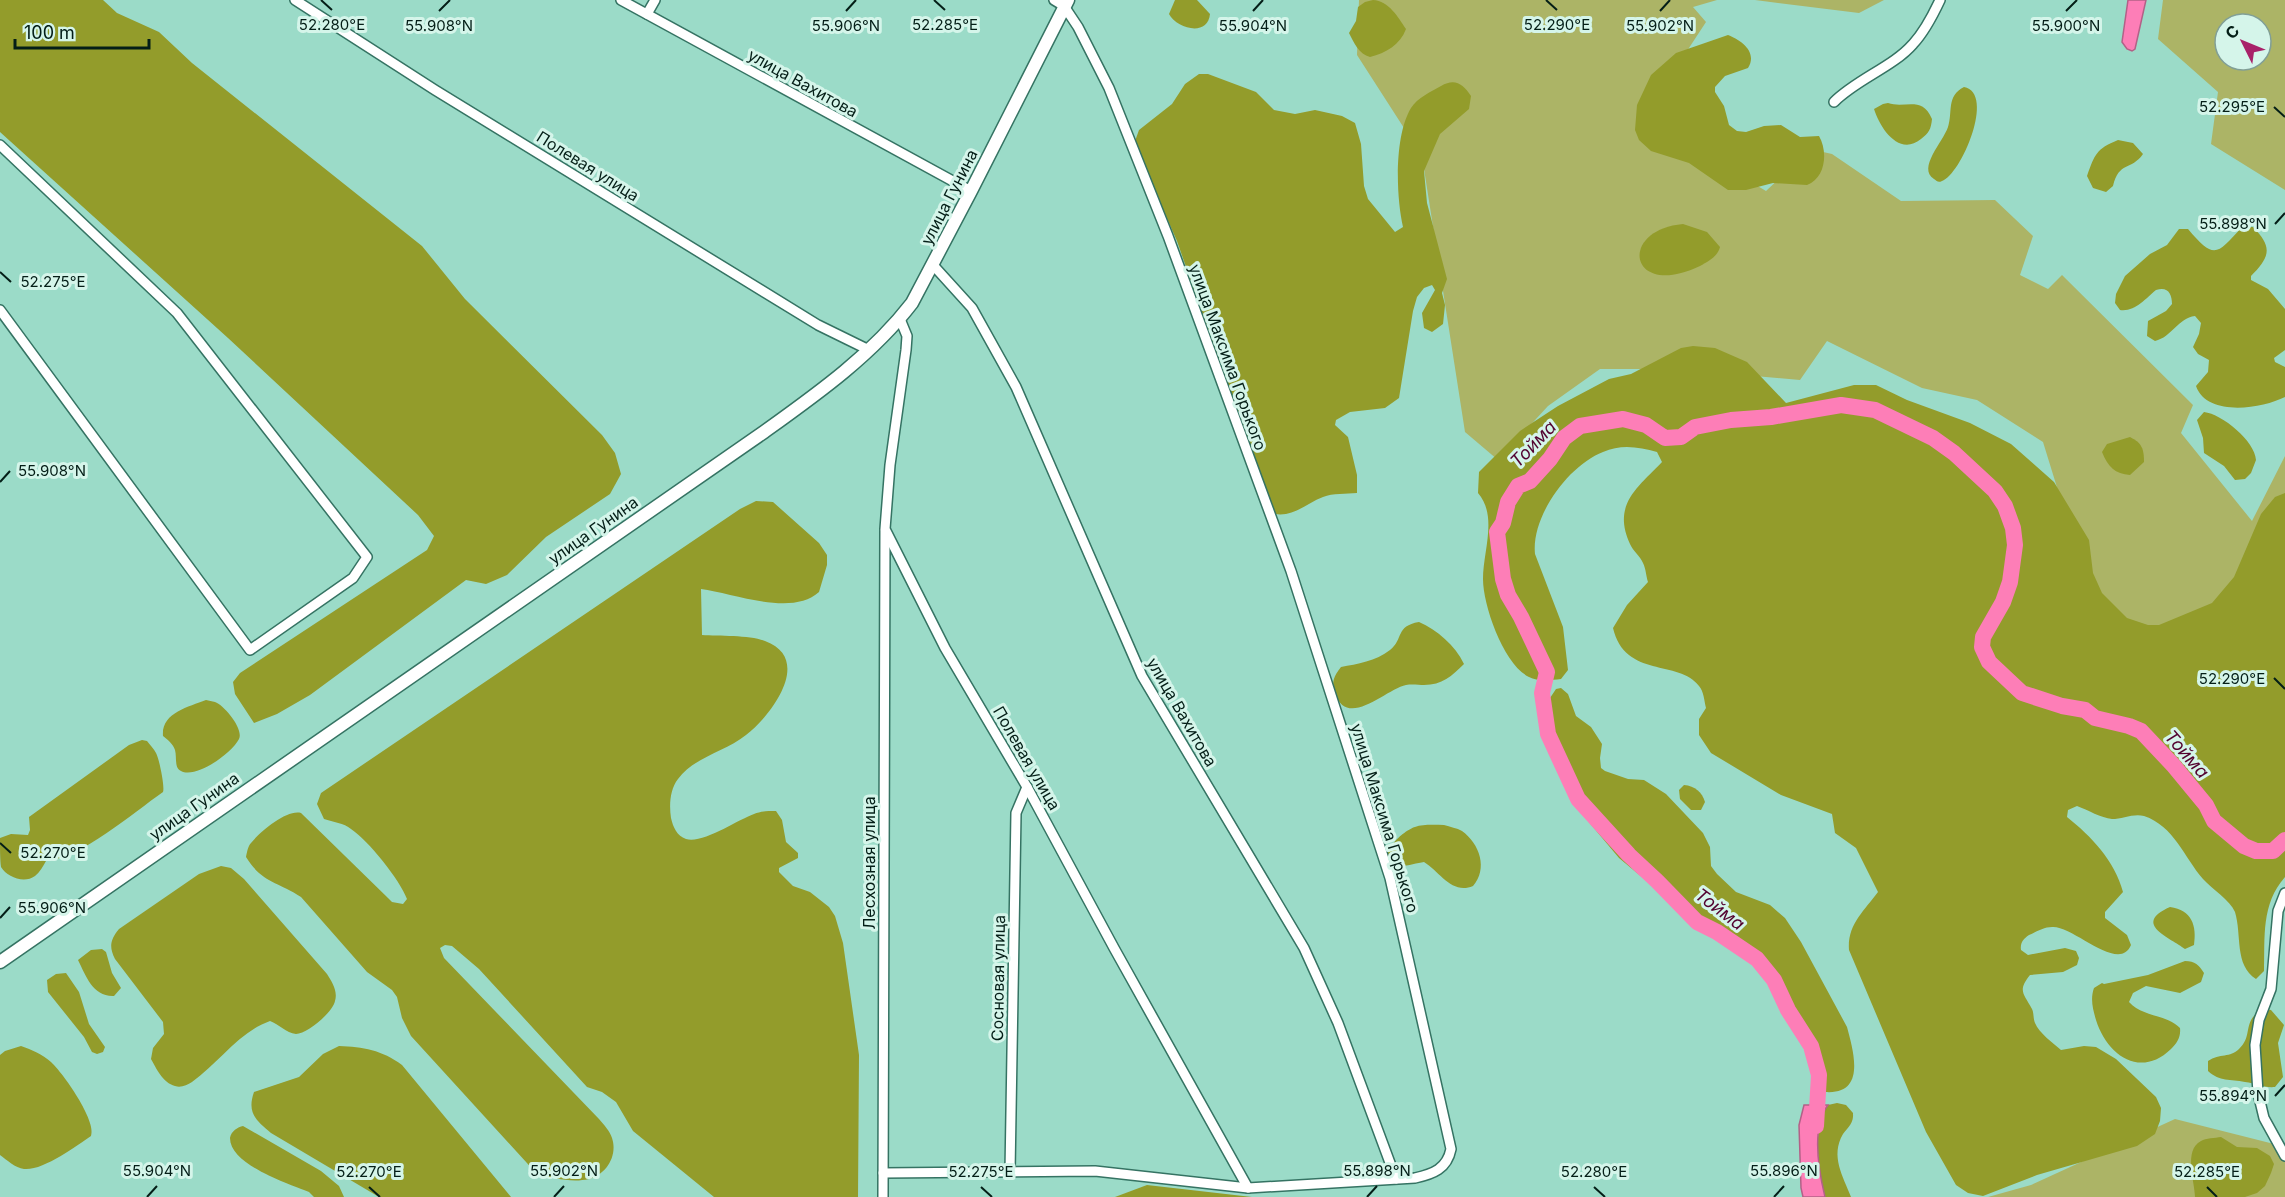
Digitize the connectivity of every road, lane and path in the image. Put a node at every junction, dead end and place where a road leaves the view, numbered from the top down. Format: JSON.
{"nodes":[{"id":1,"x":295,"y":0,"type":"edge"},
{"id":2,"x":621,"y":0,"type":"edge"},
{"id":3,"x":655,"y":0,"type":"edge"},
{"id":4,"x":1940,"y":0,"type":"edge"},
{"id":5,"x":1062,"y":2,"type":"edge"},
{"id":6,"x":646,"y":14,"type":"junction"},
{"id":7,"x":1834,"y":102,"type":"dead end"},
{"id":8,"x":0,"y":145,"type":"edge"},
{"id":9,"x":971,"y":191,"type":"junction"},
{"id":10,"x":933,"y":265,"type":"junction"},
{"id":11,"x":0,"y":310,"type":"edge"},
{"id":12,"x":900,"y":319,"type":"junction"},
{"id":13,"x":869,"y":350,"type":"junction"},
{"id":14,"x":885,"y":529,"type":"junction"},
{"id":15,"x":1027,"y":787,"type":"junction"},
{"id":16,"x":2285,"y":893,"type":"edge"},
{"id":17,"x":0,"y":962,"type":"edge"},
{"id":18,"x":2285,"y":1156,"type":"edge"},
{"id":19,"x":1010,"y":1172,"type":"junction"},
{"id":20,"x":884,"y":1173,"type":"junction"},
{"id":21,"x":1396,"y":1179,"type":"junction"},
{"id":22,"x":1248,"y":1188,"type":"junction"},
{"id":23,"x":884,"y":1197,"type":"edge"}],
"edges":[{"from":1,"to":13,"type":"street","name":"Полевая улица"},
{"from":2,"to":6,"type":"street","name":"улица Вахитова"},
{"from":3,"to":6,"type":"street"},
{"from":4,"to":7,"type":"street"},
{"from":5,"to":9,"type":"main road","name":"улица Гунина"},
{"from":5,"to":21,"type":"street","name":"улица Максима Горького"},
{"from":6,"to":9,"type":"street","name":"улица Вахитова"},
{"from":8,"to":11,"type":"street"},
{"from":9,"to":10,"type":"main road","name":"улица Гунина"},
{"from":10,"to":12,"type":"main road","name":"улица Гунина"},
{"from":10,"to":21,"type":"street","name":"улица Вахитова"},
{"from":12,"to":13,"type":"main road","name":"улица Гунина"},
{"from":12,"to":14,"type":"street"},
{"from":13,"to":17,"type":"main road","name":"улица Гунина"},
{"from":14,"to":15,"type":"street","name":"Полевая улица"},
{"from":14,"to":20,"type":"street","name":"Лесхозная улица"},
{"from":15,"to":19,"type":"street","name":"Сосновая улица"},
{"from":15,"to":22,"type":"street","name":"Полевая улица"},
{"from":16,"to":18,"type":"street"},
{"from":19,"to":20,"type":"street","name":"улица Максима Горького"},
{"from":19,"to":22,"type":"street","name":"улица Максима Горького"},
{"from":20,"to":23,"type":"street","name":"Лесхозная улица"},
{"from":21,"to":22,"type":"street","name":"улица Максима Горького"}]}
